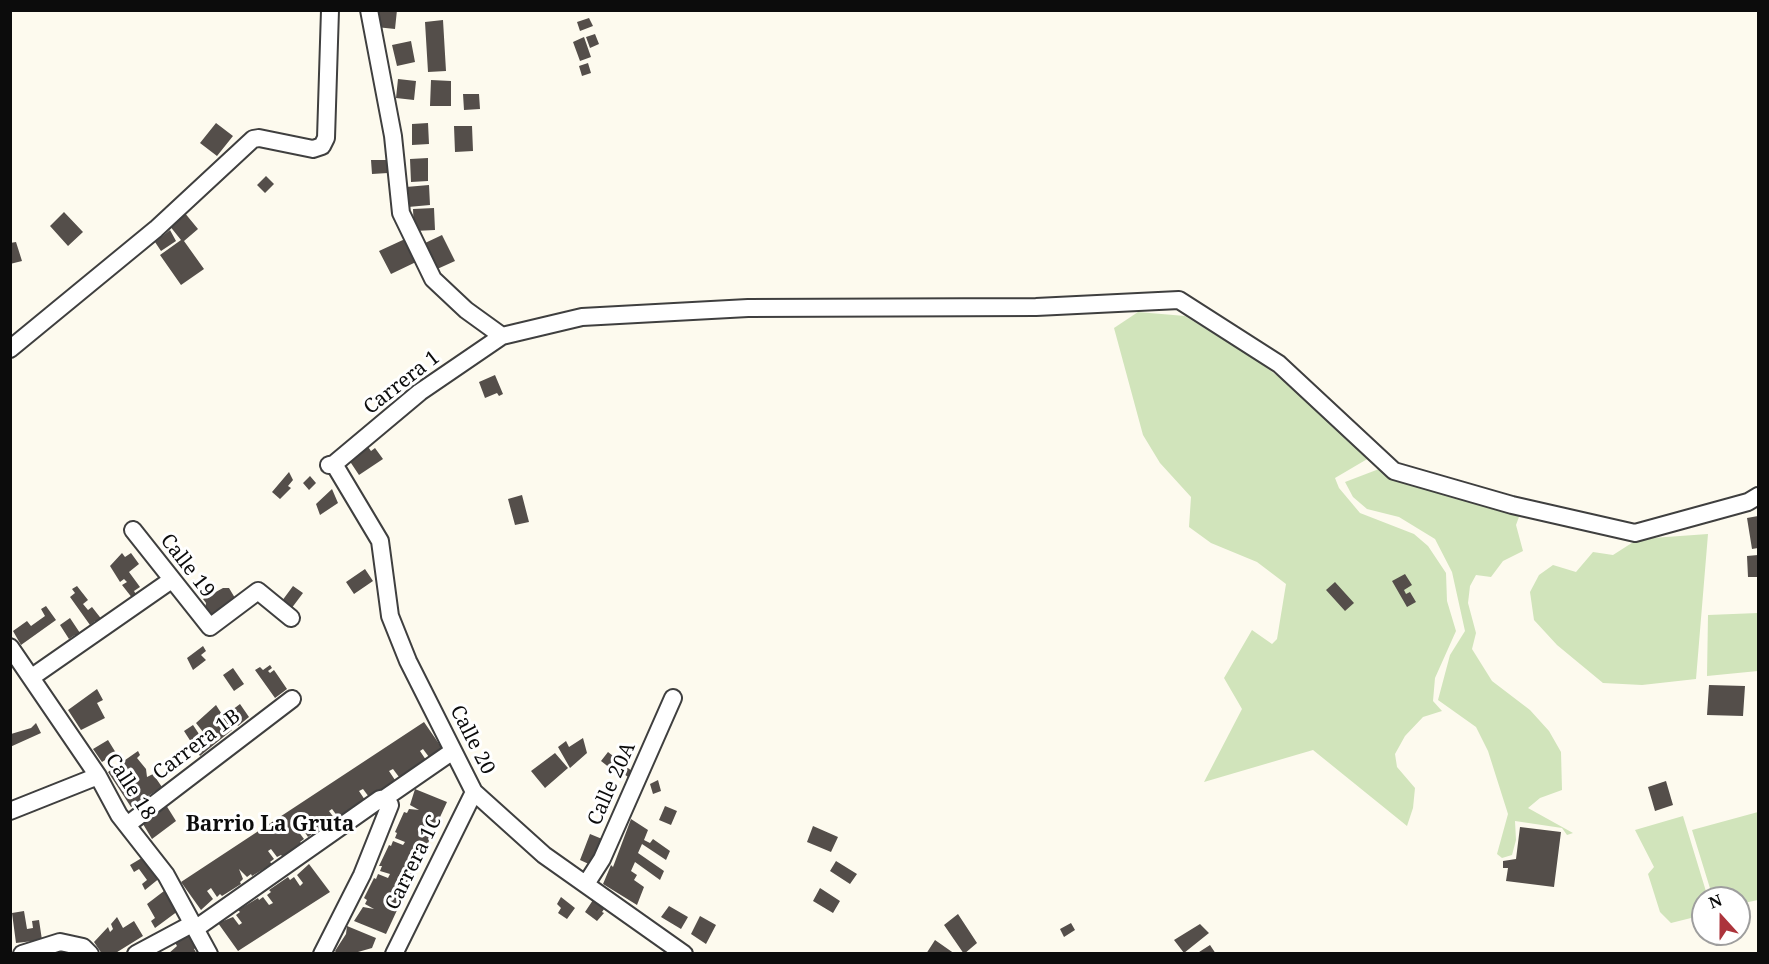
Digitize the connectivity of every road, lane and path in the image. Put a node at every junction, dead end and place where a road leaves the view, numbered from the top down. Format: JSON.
{"nodes":[{"id":1,"x":330,"y":10,"type":"edge"},
{"id":2,"x":369,"y":10,"type":"edge"},
{"id":3,"x":502,"y":336,"type":"junction"},
{"id":4,"x":10,"y":349,"type":"edge"},
{"id":5,"x":332,"y":464,"type":"joint"},
{"id":6,"x":1758,"y":496,"type":"edge"},
{"id":7,"x":133,"y":530,"type":"dead end"},
{"id":8,"x":170,"y":581,"type":"junction"},
{"id":9,"x":291,"y":618,"type":"dead end"},
{"id":10,"x":10,"y":646,"type":"edge"},
{"id":11,"x":32,"y":677,"type":"junction"},
{"id":12,"x":673,"y":698,"type":"dead end"},
{"id":13,"x":292,"y":699,"type":"dead end"},
{"id":14,"x":453,"y":751,"type":"junction"},
{"id":15,"x":98,"y":776,"type":"junction"},
{"id":16,"x":474,"y":792,"type":"junction"},
{"id":17,"x":385,"y":798,"type":"junction"},
{"id":18,"x":10,"y":811,"type":"edge"},
{"id":19,"x":127,"y":825,"type":"junction"},
{"id":20,"x":586,"y":884,"type":"junction"},
{"id":21,"x":194,"y":927,"type":"junction"},
{"id":22,"x":22,"y":954,"type":"edge"},
{"id":23,"x":90,"y":954,"type":"edge"},
{"id":24,"x":136,"y":954,"type":"edge"},
{"id":25,"x":209,"y":954,"type":"edge"},
{"id":26,"x":322,"y":954,"type":"edge"},
{"id":27,"x":394,"y":954,"type":"edge"},
{"id":28,"x":684,"y":954,"type":"edge"}],
"edges":[{"from":1,"to":4,"type":"street"},
{"from":2,"to":3,"type":"street"},
{"from":3,"to":5,"type":"street","name":"Carrera 1"},
{"from":3,"to":6,"type":"street"},
{"from":5,"to":14,"type":"street","name":"Calle 20"},
{"from":7,"to":8,"type":"street","name":"Calle 19"},
{"from":8,"to":9,"type":"street","name":"Calle 19"},
{"from":8,"to":11,"type":"street"},
{"from":10,"to":11,"type":"street","name":"Calle 18"},
{"from":11,"to":15,"type":"street","name":"Calle 18"},
{"from":12,"to":20,"type":"street","name":"Calle 20A"},
{"from":13,"to":19,"type":"street","name":"Carrera 1B"},
{"from":14,"to":16,"type":"street","name":"Calle 20"},
{"from":14,"to":17,"type":"street"},
{"from":15,"to":18,"type":"street"},
{"from":15,"to":19,"type":"street","name":"Calle 18"},
{"from":16,"to":20,"type":"street","name":"Calle 20"},
{"from":16,"to":27,"type":"street","name":"Carrera 1C"},
{"from":17,"to":21,"type":"street"},
{"from":17,"to":26,"type":"street"},
{"from":19,"to":21,"type":"street","name":"Calle 18"},
{"from":20,"to":28,"type":"street","name":"Calle 20"},
{"from":21,"to":24,"type":"street"},
{"from":21,"to":25,"type":"street","name":"Calle 18"},
{"from":22,"to":23,"type":"street"}]}
